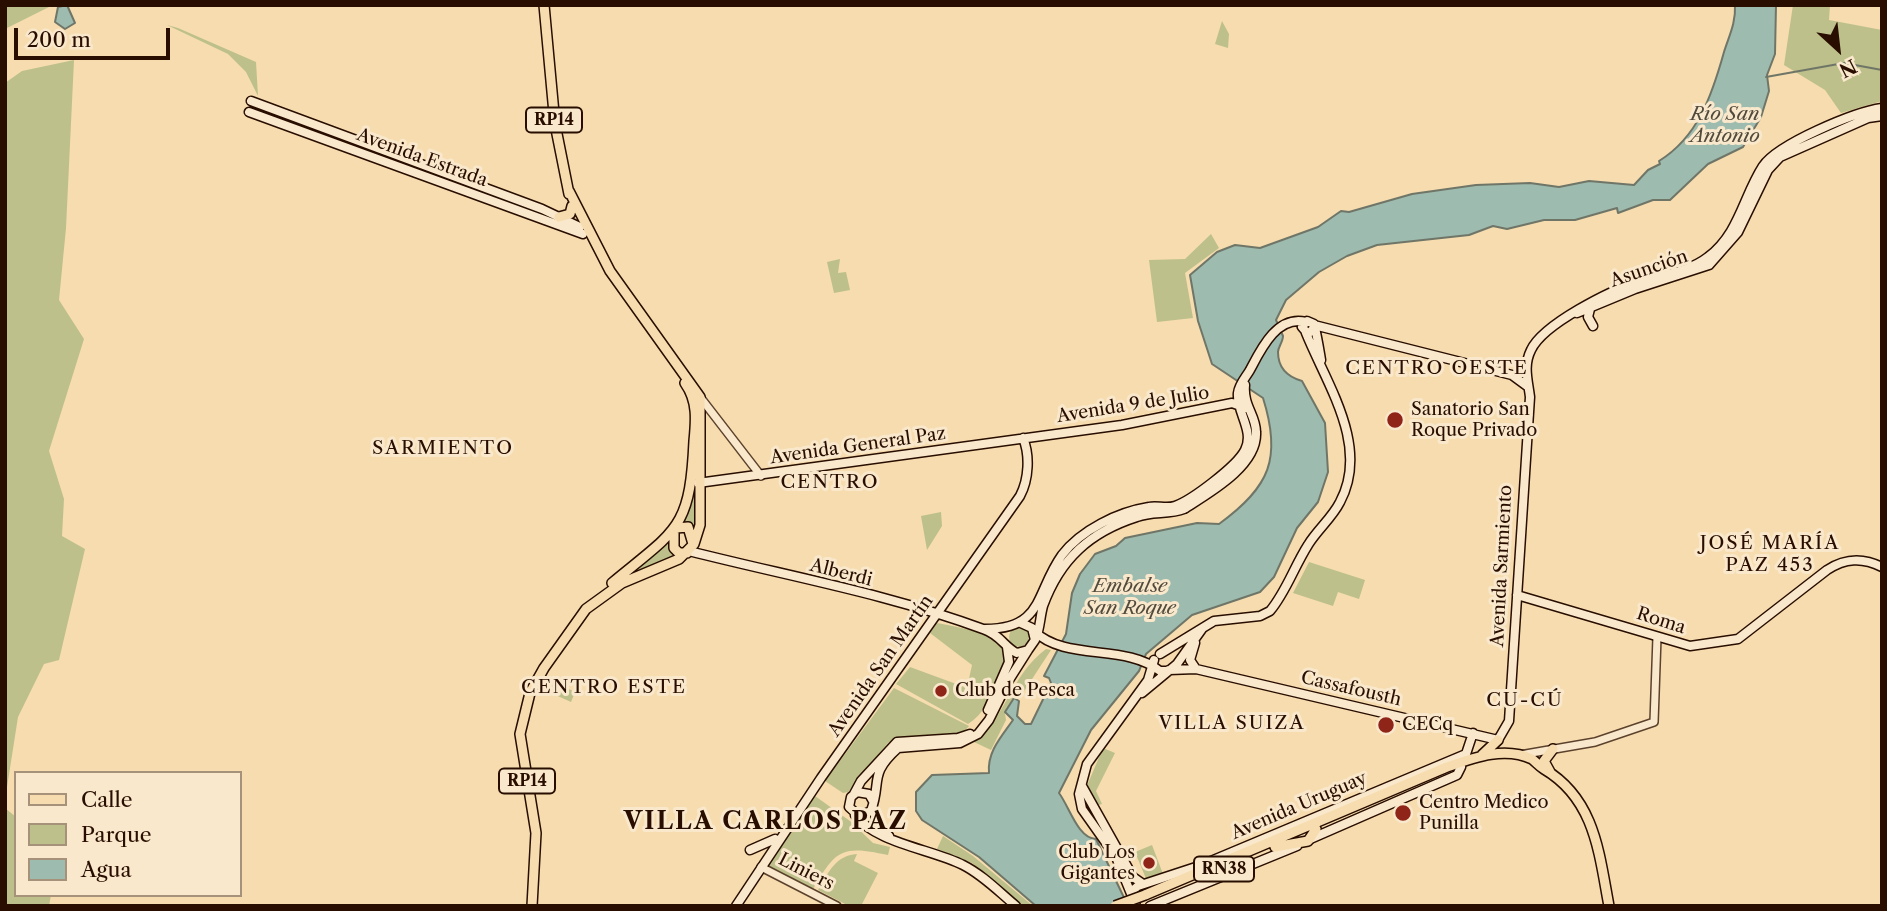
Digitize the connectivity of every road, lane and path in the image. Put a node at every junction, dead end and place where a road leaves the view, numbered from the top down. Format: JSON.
{"nodes":[{"id":1,"x":544,"y":5,"type":"edge"},
{"id":2,"x":251,"y":102,"type":"dead end"},
{"id":3,"x":1882,"y":108,"type":"edge"},
{"id":4,"x":249,"y":112,"type":"dead end"},
{"id":5,"x":1882,"y":116,"type":"edge"},
{"id":6,"x":1841,"y":126,"type":"junction"},
{"id":7,"x":350,"y":143,"type":"junction"},
{"id":8,"x":569,"y":191,"type":"junction"},
{"id":9,"x":572,"y":206,"type":"junction"},
{"id":10,"x":559,"y":217,"type":"junction"},
{"id":11,"x":582,"y":230,"type":"junction"},
{"id":12,"x":598,"y":251,"type":"junction"},
{"id":13,"x":1590,"y":309,"type":"junction"},
{"id":14,"x":1571,"y":315,"type":"junction"},
{"id":15,"x":1593,"y":326,"type":"dead end"},
{"id":16,"x":1309,"y":327,"type":"junction"},
{"id":17,"x":1526,"y":367,"type":"junction"},
{"id":18,"x":1513,"y":376,"type":"junction"},
{"id":19,"x":1243,"y":381,"type":"junction"},
{"id":20,"x":1529,"y":392,"type":"junction"},
{"id":21,"x":700,"y":397,"type":"junction"},
{"id":22,"x":1228,"y":404,"type":"junction"},
{"id":23,"x":1243,"y":406,"type":"junction"},
{"id":24,"x":698,"y":418,"type":"junction"},
{"id":25,"x":713,"y":418,"type":"junction"},
{"id":26,"x":1023,"y":438,"type":"junction"},
{"id":27,"x":761,"y":476,"type":"junction"},
{"id":28,"x":695,"y":479,"type":"junction"},
{"id":29,"x":675,"y":529,"type":"junction"},
{"id":30,"x":689,"y":551,"type":"junction"},
{"id":31,"x":1882,"y":567,"type":"edge"},
{"id":32,"x":1517,"y":595,"type":"junction"},
{"id":33,"x":592,"y":604,"type":"junction"},
{"id":34,"x":937,"y":614,"type":"junction"},
{"id":35,"x":1206,"y":624,"type":"junction"},
{"id":36,"x":1013,"y":625,"type":"junction"},
{"id":37,"x":985,"y":629,"type":"junction"},
{"id":38,"x":1035,"y":635,"type":"junction"},
{"id":39,"x":1197,"y":635,"type":"junction"},
{"id":40,"x":1657,"y":638,"type":"junction"},
{"id":41,"x":1047,"y":642,"type":"junction"},
{"id":42,"x":1006,"y":643,"type":"junction"},
{"id":43,"x":1029,"y":650,"type":"junction"},
{"id":44,"x":1175,"y":659,"type":"junction"},
{"id":45,"x":1156,"y":660,"type":"junction"},
{"id":46,"x":1196,"y":669,"type":"junction"},
{"id":47,"x":1169,"y":670,"type":"junction"},
{"id":48,"x":1134,"y":699,"type":"junction"},
{"id":49,"x":1473,"y":733,"type":"junction"},
{"id":50,"x":1498,"y":740,"type":"junction"},
{"id":51,"x":1549,"y":750,"type":"junction"},
{"id":52,"x":1482,"y":755,"type":"junction"},
{"id":53,"x":1510,"y":755,"type":"junction"},
{"id":54,"x":1463,"y":766,"type":"junction"},
{"id":55,"x":1539,"y":766,"type":"junction"},
{"id":56,"x":1551,"y":773,"type":"junction"},
{"id":57,"x":1412,"y":774,"type":"junction"},
{"id":58,"x":1426,"y":776,"type":"junction"},
{"id":59,"x":1081,"y":783,"type":"junction"},
{"id":60,"x":854,"y":794,"type":"junction"},
{"id":61,"x":1392,"y":794,"type":"junction"},
{"id":62,"x":873,"y":804,"type":"junction"},
{"id":63,"x":855,"y":814,"type":"junction"},
{"id":64,"x":1314,"y":824,"type":"junction"},
{"id":65,"x":783,"y":833,"type":"junction"},
{"id":66,"x":894,"y":838,"type":"junction"},
{"id":67,"x":1308,"y":841,"type":"junction"},
{"id":68,"x":1275,"y":847,"type":"junction"},
{"id":69,"x":750,"y":850,"type":"dead end"},
{"id":70,"x":761,"y":867,"type":"junction"},
{"id":71,"x":1143,"y":884,"type":"junction"},
{"id":72,"x":1148,"y":900,"type":"edge"},
{"id":73,"x":1133,"y":903,"type":"edge"},
{"id":74,"x":532,"y":906,"type":"edge"},
{"id":75,"x":736,"y":906,"type":"edge"},
{"id":76,"x":837,"y":906,"type":"edge"},
{"id":77,"x":1016,"y":906,"type":"edge"},
{"id":78,"x":1115,"y":906,"type":"edge"},
{"id":79,"x":1609,"y":906,"type":"edge"}],
"edges":[{"from":1,"to":8,"type":"main road","number":"RP14"},
{"from":2,"to":7,"type":"main road","name":"Avenida Estrada"},
{"from":3,"to":6,"type":"main road","name":"Asunción"},
{"from":4,"to":7,"type":"main road","name":"Avenida Estrada"},
{"from":5,"to":6,"type":"main road","name":"Asunción"},
{"from":6,"to":13,"type":"main road","name":"Asunción"},
{"from":6,"to":14,"type":"main road","name":"Asunción"},
{"from":7,"to":10,"type":"main road","name":"Avenida Estrada"},
{"from":7,"to":11,"type":"main road","name":"Avenida Estrada"},
{"from":8,"to":9,"type":"main road","number":"RP14"},
{"from":8,"to":12,"type":"main road","number":"RP14"},
{"from":9,"to":10,"type":"main road"},
{"from":9,"to":11,"type":"main road","number":"RP14"},
{"from":10,"to":11,"type":"main road","name":"Avenida Estrada"},
{"from":11,"to":12,"type":"main road"},
{"from":11,"to":24,"type":"main road","number":"RP14"},
{"from":12,"to":21,"type":"main road","number":"RP14"},
{"from":13,"to":14,"type":"main road","name":"Asunción"},
{"from":13,"to":15,"type":"main road"},
{"from":14,"to":17,"type":"main road","name":"Asunción"},
{"from":16,"to":18,"type":"main road"},
{"from":16,"to":19,"type":"main road"},
{"from":16,"to":35,"type":"main road"},
{"from":17,"to":18,"type":"main road","name":"Asunción"},
{"from":17,"to":20,"type":"main road"},
{"from":18,"to":20,"type":"main road"},
{"from":19,"to":22,"type":"main road"},
{"from":19,"to":23,"type":"main road"},
{"from":20,"to":32,"type":"main road","name":"Avenida Sarmiento"},
{"from":21,"to":24,"type":"main road","number":"RP14"},
{"from":21,"to":25,"type":"street"},
{"from":22,"to":23,"type":"main road","name":"Avenida 9 de Julio"},
{"from":22,"to":26,"type":"main road","name":"Avenida 9 de Julio"},
{"from":23,"to":36,"type":"main road"},
{"from":23,"to":38,"type":"main road"},
{"from":24,"to":25,"type":"street"},
{"from":24,"to":28,"type":"main road","number":"RP14"},
{"from":25,"to":27,"type":"street"},
{"from":26,"to":27,"type":"main road","name":"Avenida General Paz"},
{"from":26,"to":34,"type":"main road","name":"Avenida San Martín"},
{"from":27,"to":28,"type":"main road","name":"Avenida General Paz"},
{"from":28,"to":29,"type":"main road","number":"RP14"},
{"from":28,"to":30,"type":"main road","number":"RP14"},
{"from":29,"to":30,"type":"main road"},
{"from":29,"to":30,"type":"main road"},
{"from":29,"to":33,"type":"main road","number":"RP14"},
{"from":30,"to":33,"type":"main road","number":"RP14"},
{"from":30,"to":34,"type":"main road","name":"Alberdi"},
{"from":31,"to":40,"type":"main road","name":"Roma"},
{"from":32,"to":40,"type":"main road","name":"Roma"},
{"from":32,"to":50,"type":"main road","name":"Avenida Sarmiento"},
{"from":33,"to":74,"type":"main road","number":"RP14"},
{"from":34,"to":37,"type":"main road","name":"Alberdi"},
{"from":34,"to":65,"type":"main road","name":"Avenida San Martín"},
{"from":35,"to":39,"type":"main road"},
{"from":35,"to":45,"type":"main road"},
{"from":36,"to":37,"type":"main road","name":"Alberdi"},
{"from":36,"to":38,"type":"main road"},
{"from":36,"to":42,"type":"main road"},
{"from":37,"to":42,"type":"main road","name":"Alberdi"},
{"from":38,"to":41,"type":"main road"},
{"from":38,"to":43,"type":"main road"},
{"from":39,"to":44,"type":"main road"},
{"from":39,"to":46,"type":"main road"},
{"from":40,"to":51,"type":"street"},
{"from":41,"to":43,"type":"main road"},
{"from":41,"to":45,"type":"main road"},
{"from":42,"to":43,"type":"main road"},
{"from":42,"to":60,"type":"main road"},
{"from":43,"to":62,"type":"main road"},
{"from":44,"to":45,"type":"main road","name":"Cassafousth"},
{"from":44,"to":46,"type":"main road","name":"Cassafousth"},
{"from":44,"to":47,"type":"main road"},
{"from":45,"to":47,"type":"main road","name":"Cassafousth"},
{"from":45,"to":48,"type":"main road"},
{"from":46,"to":47,"type":"main road","name":"Cassafousth"},
{"from":46,"to":49,"type":"main road","name":"Cassafousth"},
{"from":47,"to":48,"type":"main road"},
{"from":48,"to":59,"type":"main road"},
{"from":49,"to":50,"type":"main road","name":"Cassafousth"},
{"from":49,"to":57,"type":"main road","name":"Avenida Uruguay"},
{"from":50,"to":52,"type":"main road"},
{"from":50,"to":53,"type":"main road"},
{"from":51,"to":53,"type":"street"},
{"from":51,"to":55,"type":"street"},
{"from":51,"to":56,"type":"main road"},
{"from":52,"to":53,"type":"main road","number":"RN38"},
{"from":52,"to":54,"type":"main road"},
{"from":52,"to":58,"type":"main road","number":"RN38"},
{"from":53,"to":55,"type":"main road","number":"RN38"},
{"from":54,"to":55,"type":"main road","number":"RN38"},
{"from":54,"to":61,"type":"main road","number":"RN38"},
{"from":55,"to":56,"type":"main road","number":"RN38"},
{"from":56,"to":79,"type":"main road","number":"RN38"},
{"from":57,"to":58,"type":"main road"},
{"from":57,"to":61,"type":"main road","name":"Avenida Uruguay"},
{"from":58,"to":61,"type":"main road","number":"RN38"},
{"from":59,"to":71,"type":"main road"},
{"from":59,"to":73,"type":"main road"},
{"from":60,"to":62,"type":"main road"},
{"from":60,"to":63,"type":"main road"},
{"from":61,"to":64,"type":"main road","number":"RN38"},
{"from":61,"to":67,"type":"main road","name":"Avenida Uruguay"},
{"from":62,"to":63,"type":"main road"},
{"from":62,"to":66,"type":"main road"},
{"from":63,"to":66,"type":"main road"},
{"from":64,"to":67,"type":"main road"},
{"from":64,"to":68,"type":"main road","number":"RN38"},
{"from":64,"to":71,"type":"main road","name":"Avenida Uruguay"},
{"from":64,"to":72,"type":"main road","number":"RN38"},
{"from":65,"to":69,"type":"main road"},
{"from":65,"to":70,"type":"main road","name":"Avenida San Martín"},
{"from":66,"to":77,"type":"main road"},
{"from":67,"to":68,"type":"main road"},
{"from":67,"to":72,"type":"main road","name":"Avenida Uruguay"},
{"from":68,"to":72,"type":"main road","number":"RN38"},
{"from":70,"to":75,"type":"main road","name":"Avenida San Martín"},
{"from":70,"to":76,"type":"street","name":"Liniers"},
{"from":71,"to":73,"type":"main road"},
{"from":72,"to":73,"type":"main road","number":"RN38"},
{"from":72,"to":78,"type":"main road","number":"RN38","bridge":true}]}
